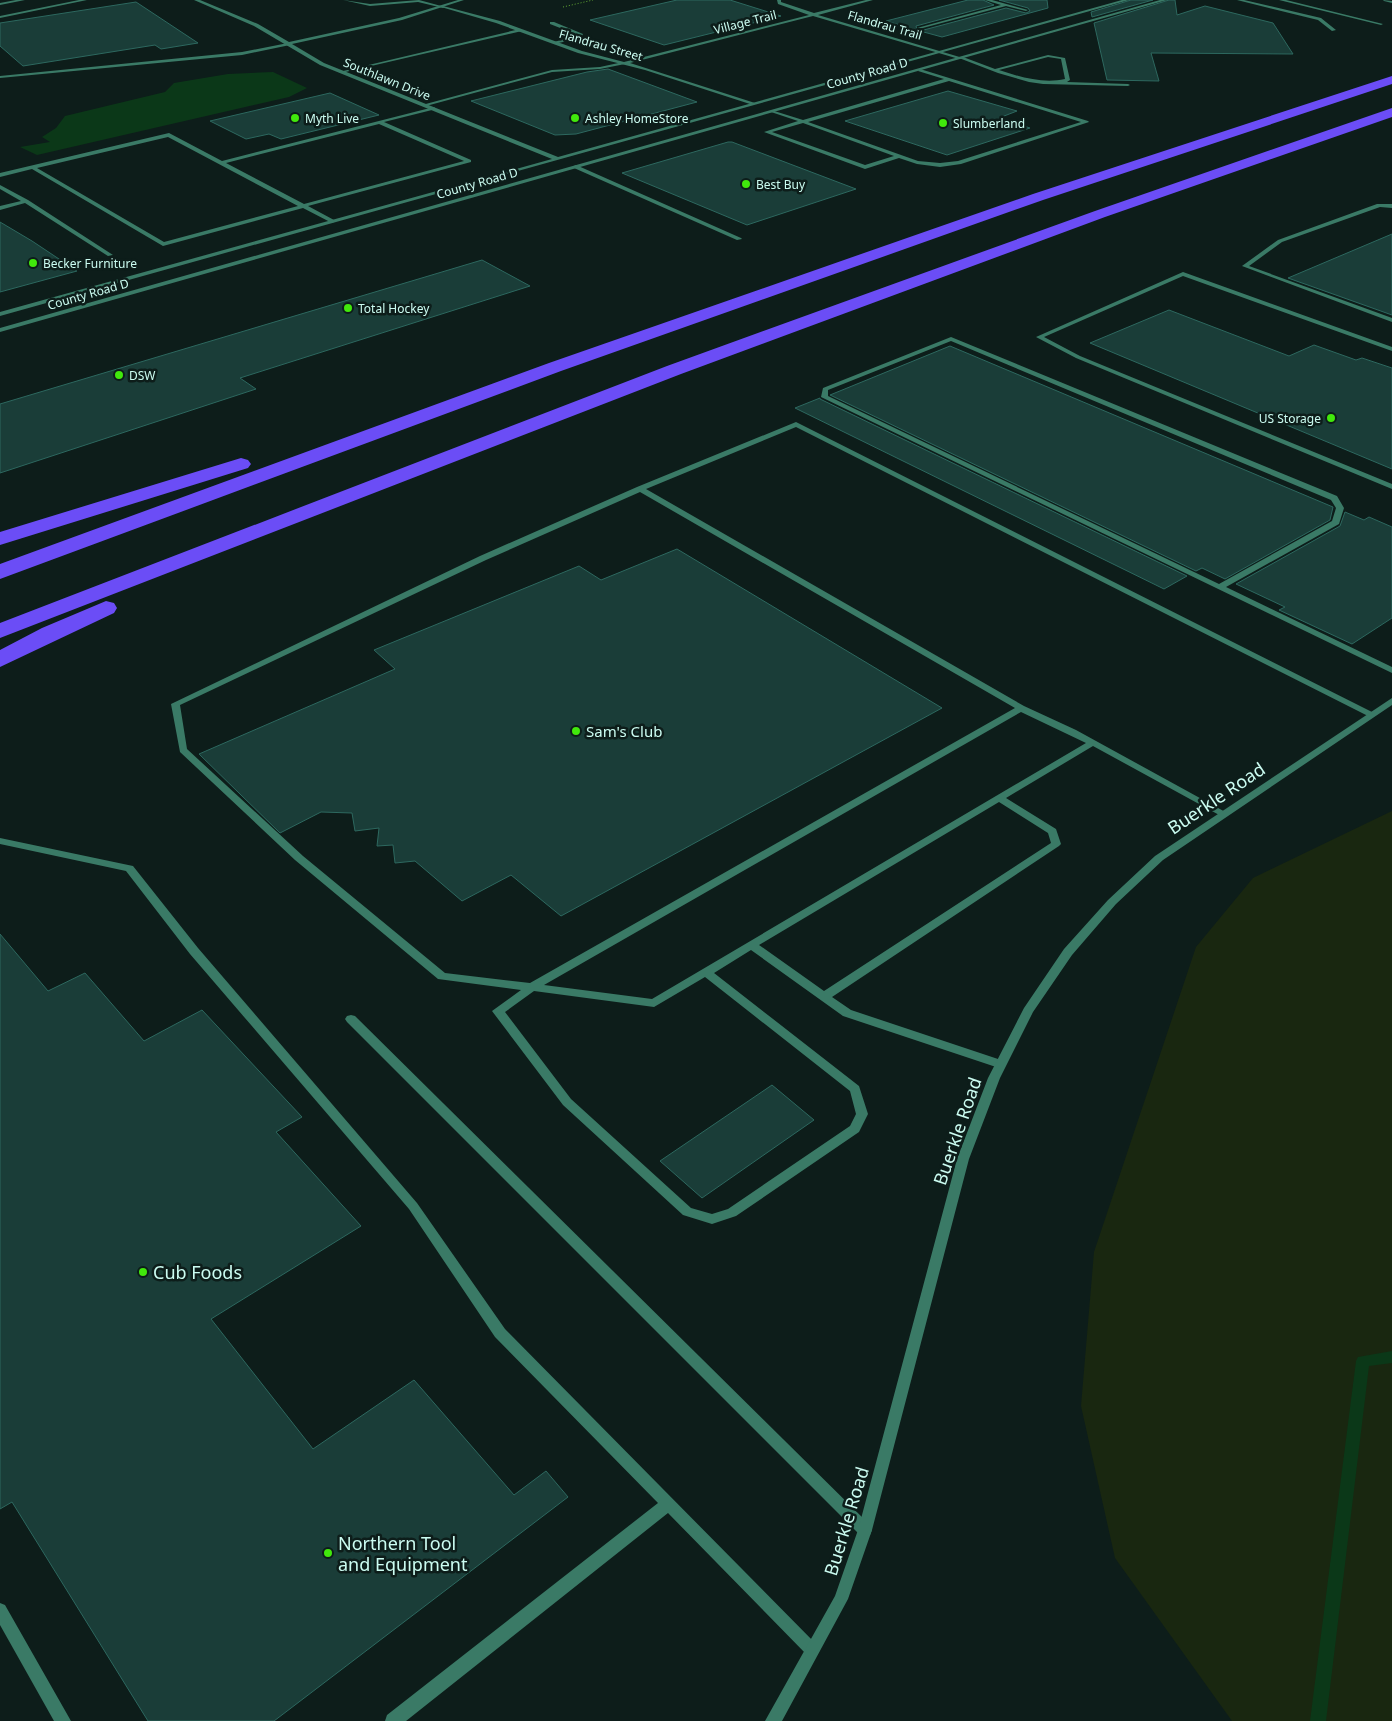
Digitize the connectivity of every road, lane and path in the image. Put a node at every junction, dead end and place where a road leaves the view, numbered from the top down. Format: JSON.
{"nodes":[{"id":1,"x":23,"y":0,"type":"edge"},
{"id":2,"x":85,"y":0,"type":"edge"},
{"id":3,"x":196,"y":0,"type":"edge"},
{"id":4,"x":345,"y":0,"type":"edge"},
{"id":5,"x":462,"y":0,"type":"edge"},
{"id":6,"x":779,"y":0,"type":"edge"},
{"id":7,"x":871,"y":0,"type":"edge"},
{"id":8,"x":987,"y":0,"type":"edge"},
{"id":9,"x":1127,"y":0,"type":"edge"},
{"id":10,"x":1165,"y":0,"type":"edge"},
{"id":11,"x":1238,"y":0,"type":"edge"},
{"id":12,"x":1281,"y":0,"type":"edge"},
{"id":13,"x":1385,"y":0,"type":"edge"},
{"id":14,"x":11,"y":2,"type":"junction"},
{"id":15,"x":1392,"y":2,"type":"edge"},
{"id":16,"x":0,"y":4,"type":"edge"},
{"id":17,"x":1005,"y":5,"type":"junction"},
{"id":18,"x":443,"y":7,"type":"junction"},
{"id":19,"x":1026,"y":10,"type":"dead end"},
{"id":20,"x":31,"y":11,"type":"junction"},
{"id":21,"x":814,"y":14,"type":"junction"},
{"id":22,"x":0,"y":17,"type":"edge"},
{"id":23,"x":552,"y":23,"type":"dead end"},
{"id":24,"x":1381,"y":24,"type":"dead end"},
{"id":25,"x":919,"y":28,"type":"dead end"},
{"id":26,"x":520,"y":30,"type":"junction"},
{"id":27,"x":1334,"y":30,"type":"dead end"},
{"id":28,"x":556,"y":43,"type":"junction"},
{"id":29,"x":288,"y":44,"type":"junction"},
{"id":30,"x":940,"y":52,"type":"junction"},
{"id":31,"x":961,"y":58,"type":"junction"},
{"id":32,"x":623,"y":63,"type":"junction"},
{"id":33,"x":920,"y":70,"type":"junction"},
{"id":34,"x":998,"y":70,"type":"junction"},
{"id":35,"x":341,"y":72,"type":"junction"},
{"id":36,"x":0,"y":77,"type":"edge"},
{"id":37,"x":950,"y":79,"type":"junction"},
{"id":38,"x":1392,"y":80,"type":"edge"},
{"id":39,"x":1060,"y":83,"type":"junction"},
{"id":40,"x":1128,"y":85,"type":"dead end"},
{"id":41,"x":753,"y":104,"type":"junction"},
{"id":42,"x":424,"y":105,"type":"junction"},
{"id":43,"x":434,"y":108,"type":"junction"},
{"id":44,"x":772,"y":111,"type":"junction"},
{"id":45,"x":1392,"y":112,"type":"edge"},
{"id":46,"x":802,"y":122,"type":"junction"},
{"id":47,"x":381,"y":123,"type":"junction"},
{"id":48,"x":899,"y":156,"type":"junction"},
{"id":49,"x":556,"y":158,"type":"junction"},
{"id":50,"x":221,"y":163,"type":"junction"},
{"id":51,"x":32,"y":167,"type":"junction"},
{"id":52,"x":576,"y":167,"type":"junction"},
{"id":53,"x":0,"y":174,"type":"edge"},
{"id":54,"x":0,"y":187,"type":"edge"},
{"id":55,"x":26,"y":201,"type":"junction"},
{"id":56,"x":302,"y":206,"type":"junction"},
{"id":57,"x":1392,"y":206,"type":"edge"},
{"id":58,"x":0,"y":208,"type":"edge"},
{"id":59,"x":332,"y":221,"type":"junction"},
{"id":60,"x":739,"y":238,"type":"dead end"},
{"id":61,"x":110,"y":255,"type":"dead end"},
{"id":62,"x":0,"y":314,"type":"edge"},
{"id":63,"x":1392,"y":320,"type":"edge"},
{"id":64,"x":0,"y":330,"type":"edge"},
{"id":65,"x":1392,"y":349,"type":"edge"},
{"id":66,"x":555,"y":367,"type":"junction"},
{"id":67,"x":413,"y":470,"type":"junction"},
{"id":68,"x":1392,"y":487,"type":"edge"},
{"id":69,"x":640,"y":489,"type":"junction"},
{"id":70,"x":0,"y":539,"type":"edge"},
{"id":71,"x":0,"y":572,"type":"edge"},
{"id":72,"x":1220,"y":587,"type":"junction"},
{"id":73,"x":0,"y":631,"type":"edge"},
{"id":74,"x":0,"y":660,"type":"edge"},
{"id":75,"x":1392,"y":670,"type":"edge"},
{"id":76,"x":1392,"y":701,"type":"edge"},
{"id":77,"x":1021,"y":708,"type":"junction"},
{"id":78,"x":1371,"y":714,"type":"junction"},
{"id":79,"x":1092,"y":743,"type":"junction"},
{"id":80,"x":999,"y":798,"type":"junction"},
{"id":81,"x":1224,"y":814,"type":"junction"},
{"id":82,"x":0,"y":841,"type":"edge"},
{"id":83,"x":753,"y":946,"type":"junction"},
{"id":84,"x":707,"y":973,"type":"junction"},
{"id":85,"x":531,"y":988,"type":"junction"},
{"id":86,"x":824,"y":996,"type":"junction"},
{"id":87,"x":351,"y":1018,"type":"dead end"},
{"id":88,"x":1000,"y":1064,"type":"junction"},
{"id":89,"x":668,"y":1504,"type":"junction"},
{"id":90,"x":865,"y":1530,"type":"junction"},
{"id":91,"x":0,"y":1610,"type":"edge"},
{"id":92,"x":812,"y":1650,"type":"junction"},
{"id":93,"x":64,"y":1721,"type":"edge"},
{"id":94,"x":393,"y":1721,"type":"edge"},
{"id":95,"x":773,"y":1721,"type":"edge"}],
"edges":[{"from":1,"to":14,"type":"street"},
{"from":2,"to":20,"type":"street"},
{"from":3,"to":29,"type":"street","name":"Southlawn Drive"},
{"from":4,"to":18,"type":"street","name":"Flandrau Street"},
{"from":5,"to":18,"type":"street"},
{"from":6,"to":21,"type":"street","name":"Flandrau Trail"},
{"from":7,"to":21,"type":"street","name":"Village Trail"},
{"from":8,"to":17,"type":"street"},
{"from":9,"to":30,"type":"street","name":"County Road D"},
{"from":10,"to":31,"type":"street","name":"County Road D"},
{"from":11,"to":27,"type":"street"},
{"from":12,"to":24,"type":"street"},
{"from":13,"to":15,"type":"street"},
{"from":14,"to":16,"type":"street"},
{"from":14,"to":20,"type":"street"},
{"from":17,"to":19,"type":"street"},
{"from":17,"to":25,"type":"street"},
{"from":18,"to":26,"type":"street","name":"Flandrau Street"},
{"from":18,"to":29,"type":"street"},
{"from":20,"to":22,"type":"street"},
{"from":21,"to":30,"type":"street","name":"Flandrau Trail"},
{"from":21,"to":32,"type":"street","name":"Village Trail"},
{"from":23,"to":28,"type":"street"},
{"from":26,"to":28,"type":"street","name":"Flandrau Street"},
{"from":26,"to":35,"type":"street"},
{"from":28,"to":32,"type":"street","name":"Flandrau Street"},
{"from":29,"to":35,"type":"street","name":"Southlawn Drive"},
{"from":29,"to":36,"type":"street"},
{"from":30,"to":31,"type":"street","name":"Flandrau Trail"},
{"from":30,"to":41,"type":"street","name":"County Road D"},
{"from":31,"to":33,"type":"street","name":"County Road D"},
{"from":31,"to":34,"type":"street","name":"Flandrau Trail"},
{"from":32,"to":41,"type":"street","name":"Flandrau Street"},
{"from":32,"to":42,"type":"street","name":"Village Trail"},
{"from":33,"to":37,"type":"street"},
{"from":33,"to":44,"type":"street","name":"County Road D"},
{"from":34,"to":39,"type":"street","name":"Flandrau Trail"},
{"from":34,"to":39,"type":"street"},
{"from":35,"to":42,"type":"street","name":"Southlawn Drive"},
{"from":37,"to":46,"type":"street"},
{"from":37,"to":48,"type":"street"},
{"from":38,"to":66,"type":"highway"},
{"from":39,"to":40,"type":"street","name":"Flandrau Trail"},
{"from":41,"to":49,"type":"street","name":"County Road D"},
{"from":42,"to":43,"type":"street","name":"Southlawn Drive"},
{"from":43,"to":47,"type":"street"},
{"from":43,"to":49,"type":"street","name":"Southlawn Drive"},
{"from":44,"to":46,"type":"street"},
{"from":44,"to":52,"type":"street","name":"County Road D"},
{"from":45,"to":67,"type":"highway"},
{"from":46,"to":48,"type":"street"},
{"from":46,"to":48,"type":"street"},
{"from":47,"to":50,"type":"street"},
{"from":47,"to":56,"type":"street"},
{"from":49,"to":52,"type":"street","name":"Southlawn Drive"},
{"from":49,"to":59,"type":"street","name":"County Road D"},
{"from":50,"to":51,"type":"street"},
{"from":50,"to":56,"type":"street"},
{"from":51,"to":53,"type":"street"},
{"from":51,"to":56,"type":"street"},
{"from":52,"to":60,"type":"street","name":"Southlawn Drive"},
{"from":52,"to":64,"type":"street","name":"County Road D"},
{"from":54,"to":55,"type":"street"},
{"from":55,"to":58,"type":"street"},
{"from":55,"to":61,"type":"street"},
{"from":56,"to":59,"type":"street"},
{"from":57,"to":63,"type":"street"},
{"from":59,"to":62,"type":"street","name":"County Road D"},
{"from":65,"to":68,"type":"street"},
{"from":66,"to":70,"type":"highway"},
{"from":66,"to":71,"type":"highway"},
{"from":67,"to":73,"type":"highway"},
{"from":67,"to":74,"type":"highway"},
{"from":69,"to":77,"type":"street"},
{"from":69,"to":78,"type":"street"},
{"from":69,"to":85,"type":"street"},
{"from":72,"to":72,"type":"street"},
{"from":72,"to":75,"type":"street"},
{"from":76,"to":78,"type":"street","name":"Buerkle Road"},
{"from":77,"to":79,"type":"street"},
{"from":77,"to":85,"type":"street"},
{"from":78,"to":81,"type":"street","name":"Buerkle Road"},
{"from":79,"to":80,"type":"street"},
{"from":79,"to":81,"type":"street"},
{"from":80,"to":83,"type":"street"},
{"from":80,"to":86,"type":"street"},
{"from":81,"to":88,"type":"street","name":"Buerkle Road"},
{"from":82,"to":89,"type":"street"},
{"from":83,"to":84,"type":"street"},
{"from":83,"to":86,"type":"street"},
{"from":84,"to":85,"type":"street"},
{"from":84,"to":85,"type":"street"},
{"from":86,"to":88,"type":"street"},
{"from":87,"to":90,"type":"street"},
{"from":88,"to":90,"type":"street","name":"Buerkle Road"},
{"from":89,"to":92,"type":"street"},
{"from":89,"to":94,"type":"street"},
{"from":90,"to":92,"type":"street","name":"Buerkle Road"},
{"from":91,"to":93,"type":"street"},
{"from":92,"to":95,"type":"street","name":"Buerkle Road"}]}
